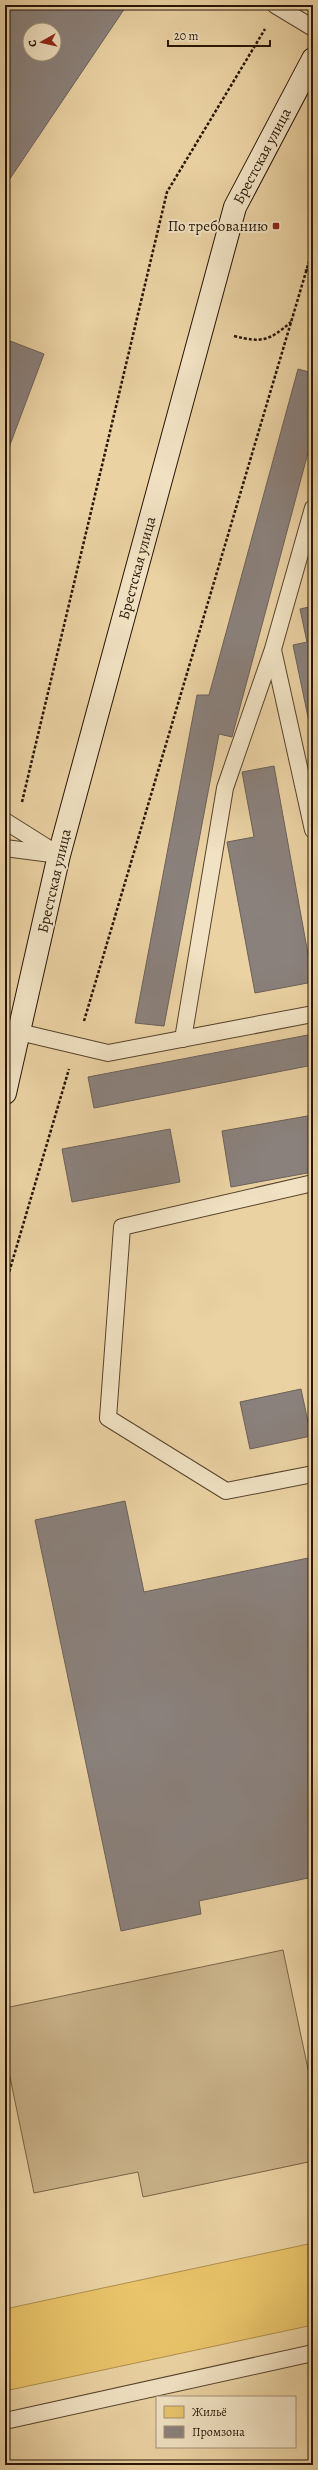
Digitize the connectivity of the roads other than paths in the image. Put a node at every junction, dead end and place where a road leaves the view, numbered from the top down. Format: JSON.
{"nodes":[{"id":1,"x":277,"y":6,"type":"edge"},
{"id":2,"x":313,"y":28,"type":"edge"},
{"id":3,"x":313,"y":59,"type":"edge"},
{"id":4,"x":313,"y":508,"type":"edge"},
{"id":5,"x":273,"y":649,"type":"junction"},
{"id":6,"x":10,"y":825,"type":"edge"},
{"id":7,"x":313,"y":830,"type":"edge"},
{"id":8,"x":5,"y":848,"type":"edge"},
{"id":9,"x":59,"y":855,"type":"junction"},
{"id":10,"x":313,"y":1014,"type":"edge"},
{"id":11,"x":19,"y":1032,"type":"junction"},
{"id":12,"x":183,"y":1039,"type":"junction"},
{"id":13,"x":5,"y":1093,"type":"edge"},
{"id":14,"x":313,"y":1183,"type":"edge"},
{"id":15,"x":313,"y":1474,"type":"edge"},
{"id":16,"x":313,"y":2353,"type":"edge"},
{"id":17,"x":5,"y":2421,"type":"edge"}],
"edges":[{"from":1,"to":2,"type":"lane"},
{"from":3,"to":9,"type":"street","name":"Брестская улица"},
{"from":4,"to":5,"type":"lane"},
{"from":5,"to":7,"type":"lane"},
{"from":5,"to":12,"type":"lane"},
{"from":6,"to":9,"type":"lane"},
{"from":8,"to":9,"type":"lane"},
{"from":9,"to":11,"type":"street","name":"Брестская улица"},
{"from":10,"to":12,"type":"lane"},
{"from":11,"to":12,"type":"lane"},
{"from":11,"to":13,"type":"street","name":"Брестская улица"},
{"from":14,"to":15,"type":"lane"},
{"from":16,"to":17,"type":"lane"}]}
